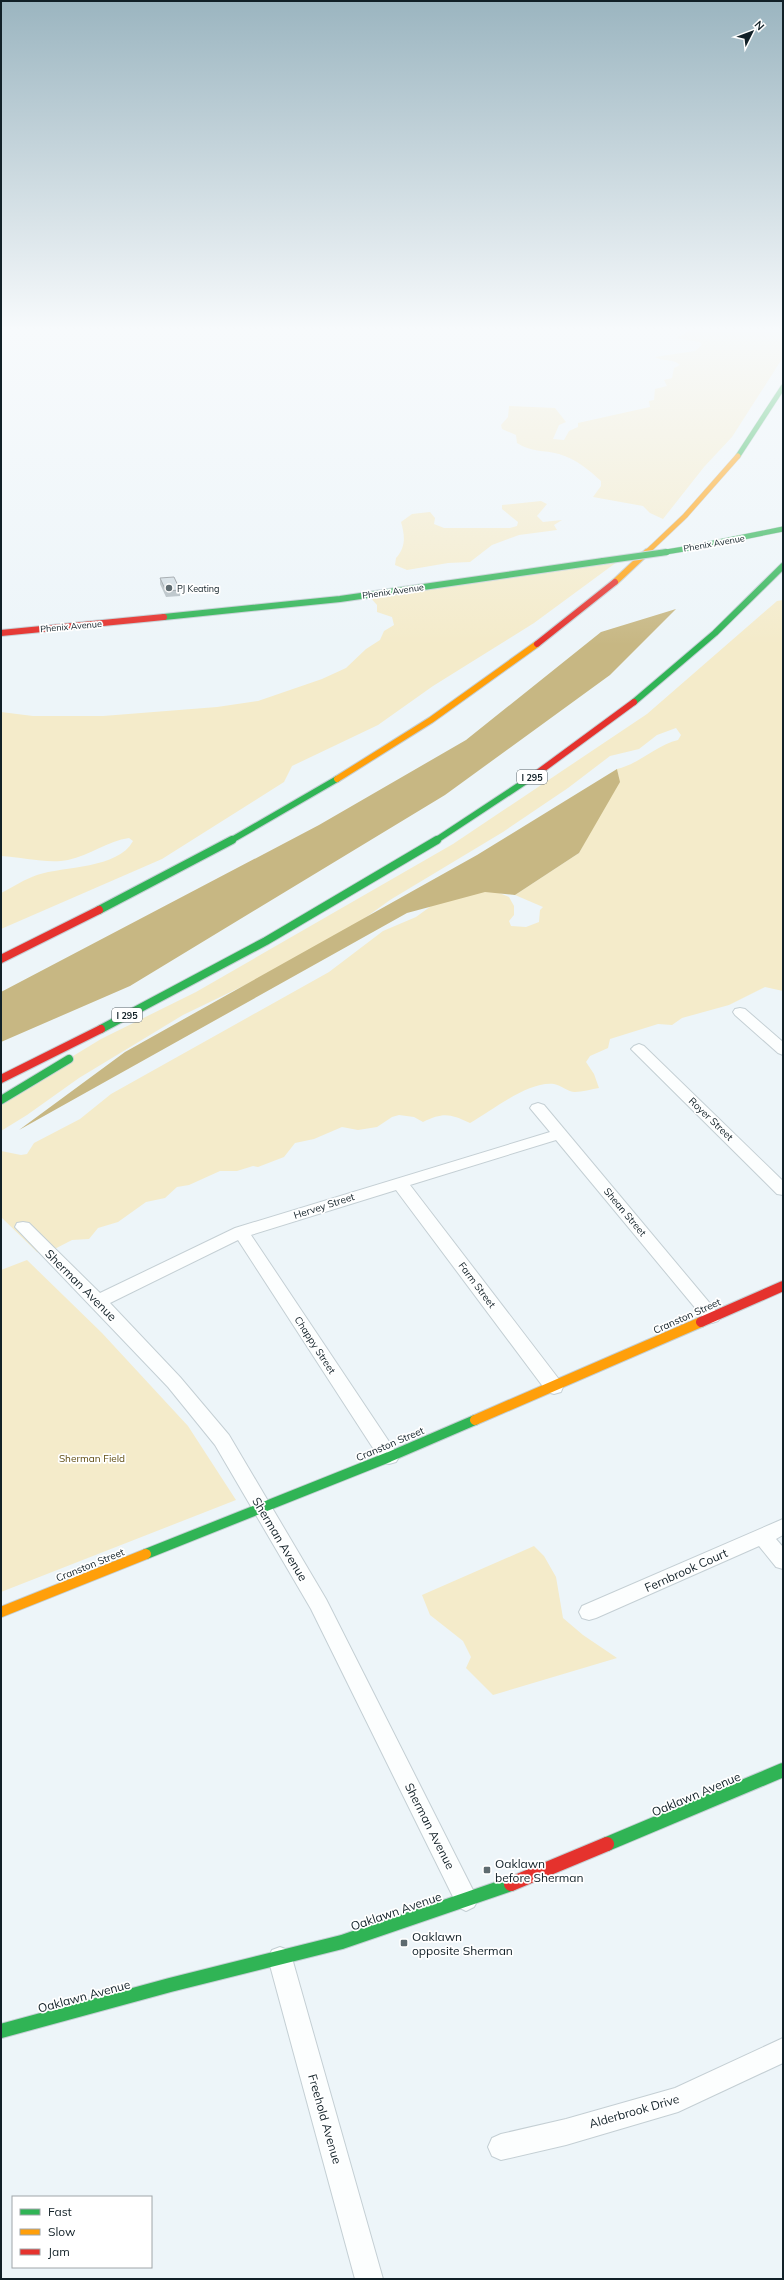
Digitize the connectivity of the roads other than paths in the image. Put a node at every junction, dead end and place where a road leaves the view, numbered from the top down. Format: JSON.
{"nodes":[{"id":1,"x":755,"y":432,"type":"edge"},
{"id":2,"x":783,"y":529,"type":"edge"},
{"id":3,"x":783,"y":566,"type":"edge"},
{"id":4,"x":1,"y":633,"type":"edge"},
{"id":5,"x":188,"y":862,"type":"junction"},
{"id":6,"x":43,"y":927,"type":"dead end"},
{"id":7,"x":252,"y":950,"type":"junction"},
{"id":8,"x":1,"y":958,"type":"edge"},
{"id":9,"x":740,"y":1012,"type":"dead end"},
{"id":10,"x":103,"y":1039,"type":"dead end"},
{"id":11,"x":639,"y":1049,"type":"dead end"},
{"id":12,"x":783,"y":1050,"type":"edge"},
{"id":13,"x":76,"y":1055,"type":"dead end"},
{"id":14,"x":1,"y":1078,"type":"edge"},
{"id":15,"x":1,"y":1100,"type":"edge"},
{"id":16,"x":538,"y":1108,"type":"dead end"},
{"id":17,"x":560,"y":1134,"type":"junction"},
{"id":18,"x":399,"y":1182,"type":"junction"},
{"id":19,"x":783,"y":1190,"type":"edge"},
{"id":20,"x":23,"y":1227,"type":"dead end"},
{"id":21,"x":241,"y":1232,"type":"junction"},
{"id":22,"x":783,"y":1286,"type":"edge"},
{"id":23,"x":98,"y":1302,"type":"junction"},
{"id":24,"x":712,"y":1317,"type":"junction"},
{"id":25,"x":554,"y":1386,"type":"junction"},
{"id":26,"x":389,"y":1457,"type":"junction"},
{"id":27,"x":262,"y":1509,"type":"junction"},
{"id":28,"x":783,"y":1526,"type":"edge"},
{"id":29,"x":762,"y":1536,"type":"junction"},
{"id":30,"x":783,"y":1561,"type":"edge"},
{"id":31,"x":1,"y":1612,"type":"edge"},
{"id":32,"x":589,"y":1612,"type":"dead end"},
{"id":33,"x":783,"y":1770,"type":"edge"},
{"id":34,"x":466,"y":1900,"type":"junction"},
{"id":35,"x":280,"y":1958,"type":"junction"},
{"id":36,"x":1,"y":2031,"type":"edge"},
{"id":37,"x":783,"y":2050,"type":"edge"},
{"id":38,"x":501,"y":2147,"type":"dead end"},
{"id":39,"x":369,"y":2279,"type":"edge"}],
"edges":[{"from":1,"to":5,"type":"main road"},
{"from":2,"to":4,"type":"main road","name":"Phenix Avenue","bridge":true},
{"from":3,"to":7,"type":"main road","number":"I 295"},
{"from":5,"to":6,"type":"main road"},
{"from":5,"to":8,"type":"main road"},
{"from":7,"to":10,"type":"main road"},
{"from":7,"to":14,"type":"main road","number":"I 295"},
{"from":9,"to":12,"type":"street"},
{"from":11,"to":19,"type":"street","name":"Royer Street"},
{"from":13,"to":15,"type":"main road"},
{"from":16,"to":17,"type":"street","name":"Shean Street"},
{"from":17,"to":18,"type":"street","name":"Hervey Street"},
{"from":17,"to":24,"type":"street","name":"Shean Street"},
{"from":18,"to":21,"type":"street","name":"Hervey Street"},
{"from":18,"to":25,"type":"street","name":"Farm Street"},
{"from":20,"to":23,"type":"street","name":"Sherman Avenue"},
{"from":21,"to":23,"type":"street","name":"Hervey Street"},
{"from":21,"to":26,"type":"street","name":"Chappy Street"},
{"from":22,"to":24,"type":"main road","name":"Cranston Street"},
{"from":23,"to":27,"type":"street","name":"Sherman Avenue"},
{"from":24,"to":25,"type":"main road","name":"Cranston Street"},
{"from":25,"to":26,"type":"main road","name":"Cranston Street"},
{"from":26,"to":27,"type":"main road","name":"Cranston Street"},
{"from":27,"to":31,"type":"main road","name":"Cranston Street"},
{"from":27,"to":34,"type":"street","name":"Sherman Avenue"},
{"from":28,"to":29,"type":"street","name":"Fernbrook Court"},
{"from":29,"to":30,"type":"street"},
{"from":29,"to":32,"type":"street","name":"Fernbrook Court"},
{"from":33,"to":34,"type":"main road","name":"Oaklawn Avenue"},
{"from":34,"to":35,"type":"main road","name":"Oaklawn Avenue"},
{"from":35,"to":36,"type":"main road","name":"Oaklawn Avenue"},
{"from":35,"to":39,"type":"street","name":"Freehold Avenue"},
{"from":37,"to":38,"type":"street","name":"Alderbrook Drive"}]}
